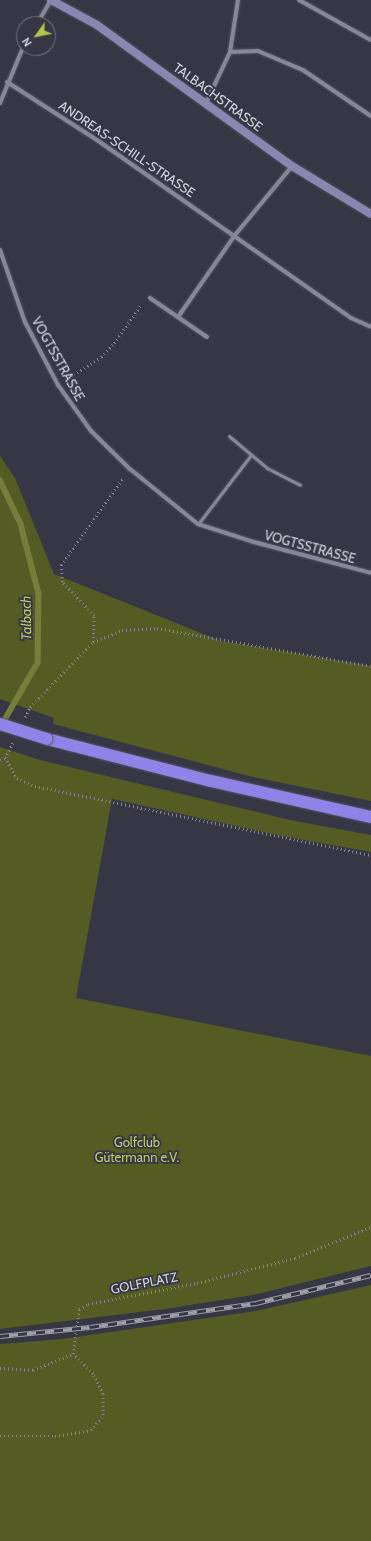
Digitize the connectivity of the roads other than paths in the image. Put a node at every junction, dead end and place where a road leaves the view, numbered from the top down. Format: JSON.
{"nodes":[{"id":1,"x":51,"y":0,"type":"edge"},
{"id":2,"x":238,"y":0,"type":"edge"},
{"id":3,"x":299,"y":0,"type":"edge"},
{"id":4,"x":42,"y":16,"type":"edge"},
{"id":5,"x":371,"y":40,"type":"edge"},
{"id":6,"x":230,"y":52,"type":"junction"},
{"id":7,"x":19,"y":56,"type":"edge"},
{"id":8,"x":7,"y":82,"type":"junction"},
{"id":9,"x":0,"y":103,"type":"edge"},
{"id":10,"x":206,"y":104,"type":"junction"},
{"id":11,"x":371,"y":116,"type":"edge"},
{"id":12,"x":292,"y":166,"type":"junction"},
{"id":13,"x":371,"y":214,"type":"edge"},
{"id":14,"x":235,"y":235,"type":"junction"},
{"id":15,"x":0,"y":250,"type":"edge"},
{"id":16,"x":150,"y":298,"type":"road end"},
{"id":17,"x":178,"y":317,"type":"junction"},
{"id":18,"x":371,"y":327,"type":"edge"},
{"id":19,"x":207,"y":337,"type":"dead end"},
{"id":20,"x":229,"y":436,"type":"dead end"},
{"id":21,"x":251,"y":455,"type":"junction"},
{"id":22,"x":300,"y":485,"type":"dead end"},
{"id":23,"x":198,"y":524,"type":"junction"},
{"id":24,"x":371,"y":573,"type":"edge"},
{"id":25,"x":0,"y":724,"type":"edge"},
{"id":26,"x":371,"y":817,"type":"edge"}],
"edges":[{"from":1,"to":4,"type":"street"},
{"from":1,"to":10,"type":"street","name":"TALBACHSTRASSE"},
{"from":2,"to":6,"type":"street"},
{"from":3,"to":5,"type":"street"},
{"from":6,"to":10,"type":"street"},
{"from":6,"to":11,"type":"street"},
{"from":7,"to":8,"type":"street"},
{"from":8,"to":9,"type":"street"},
{"from":8,"to":14,"type":"street","name":"ANDREAS-SCHILL-STRASSE"},
{"from":10,"to":12,"type":"street","name":"TALBACHSTRASSE"},
{"from":12,"to":13,"type":"street","name":"TALBACHSTRASSE"},
{"from":12,"to":14,"type":"street"},
{"from":14,"to":17,"type":"street"},
{"from":14,"to":18,"type":"street","name":"ANDREAS-SCHILL-STRASSE"},
{"from":15,"to":23,"type":"street","name":"VOGTSSTRASSE"},
{"from":16,"to":17,"type":"street"},
{"from":17,"to":19,"type":"street"},
{"from":20,"to":21,"type":"lane"},
{"from":21,"to":22,"type":"lane"},
{"from":21,"to":23,"type":"lane"},
{"from":23,"to":24,"type":"street","name":"VOGTSSTRASSE"},
{"from":25,"to":26,"type":"highway","bridge":true}]}
